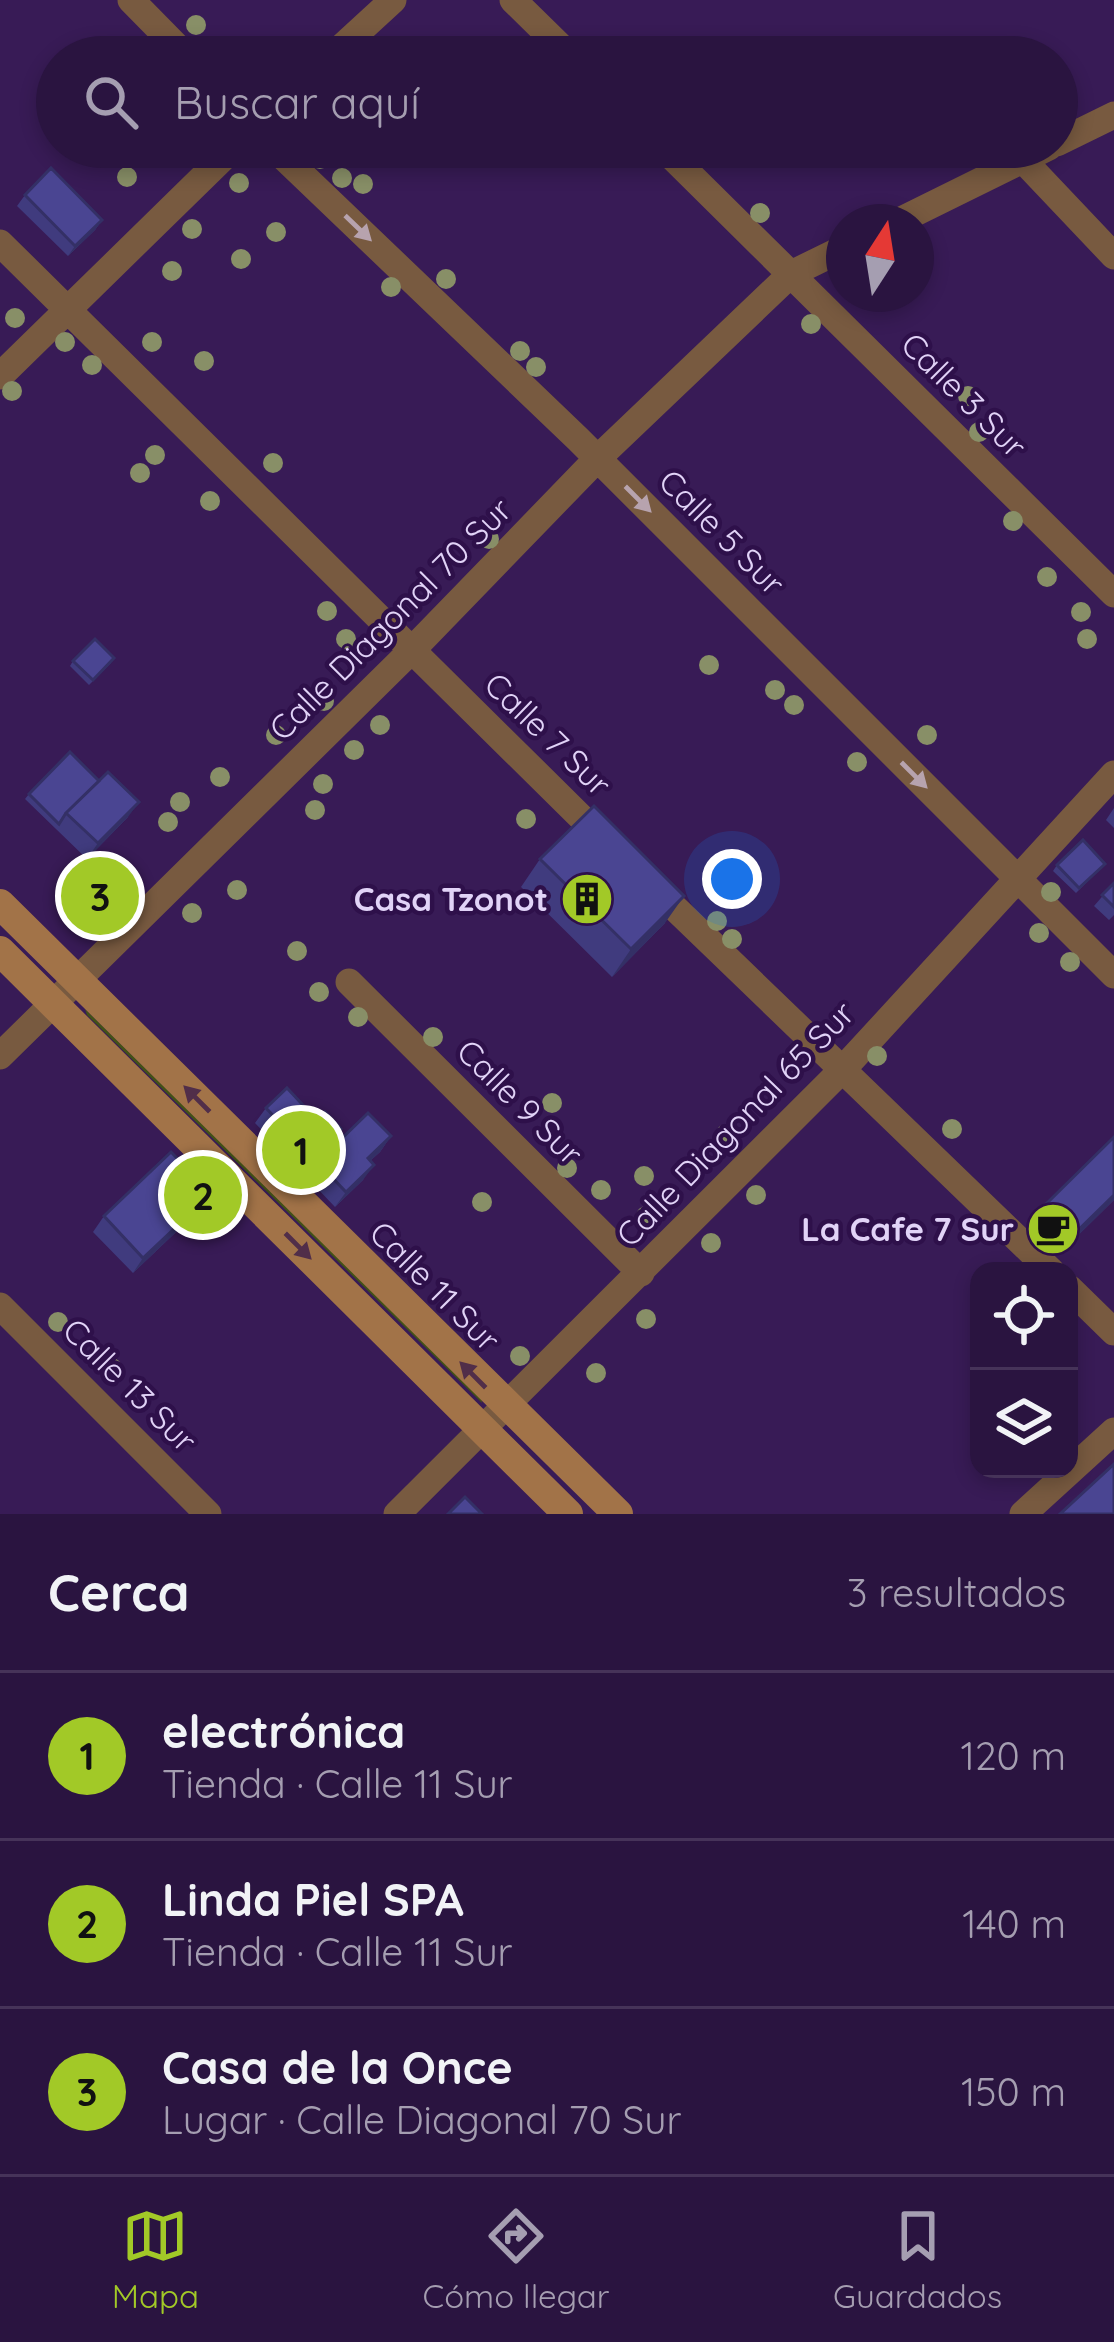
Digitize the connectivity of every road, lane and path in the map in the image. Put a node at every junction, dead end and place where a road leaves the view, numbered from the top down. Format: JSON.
{"nodes":[{"id":1,"x":131,"y":0,"type":"edge"},
{"id":2,"x":393,"y":0,"type":"edge"},
{"id":3,"x":513,"y":0,"type":"edge"},
{"id":4,"x":166,"y":36,"type":"edge"},
{"id":5,"x":354,"y":36,"type":"edge"},
{"id":6,"x":550,"y":36,"type":"edge"},
{"id":7,"x":1114,"y":115,"type":"edge"},
{"id":8,"x":1078,"y":133,"type":"edge"},
{"id":9,"x":213,"y":168,"type":"edge"},
{"id":10,"x":295,"y":168,"type":"edge"},
{"id":11,"x":683,"y":168,"type":"edge"},
{"id":12,"x":1007,"y":168,"type":"edge"},
{"id":13,"x":1031,"y":168,"type":"edge"},
{"id":14,"x":934,"y":204,"type":"edge"},
{"id":15,"x":0,"y":243,"type":"edge"},
{"id":16,"x":1114,"y":256,"type":"edge"},
{"id":17,"x":826,"y":257,"type":"edge"},
{"id":18,"x":791,"y":274,"type":"junction"},
{"id":19,"x":68,"y":307,"type":"junction"},
{"id":20,"x":0,"y":376,"type":"edge"},
{"id":21,"x":598,"y":459,"type":"junction"},
{"id":22,"x":1114,"y":594,"type":"edge"},
{"id":23,"x":411,"y":651,"type":"junction"},
{"id":24,"x":1114,"y":774,"type":"edge"},
{"id":25,"x":1015,"y":876,"type":"junction"},
{"id":26,"x":0,"y":904,"type":"edge"},
{"id":27,"x":0,"y":951,"type":"edge"},
{"id":28,"x":1114,"y":975,"type":"edge"},
{"id":29,"x":76,"y":979,"type":"junction"},
{"id":30,"x":349,"y":982,"type":"dead end"},
{"id":31,"x":54,"y":1002,"type":"junction"},
{"id":32,"x":0,"y":1056,"type":"edge"},
{"id":33,"x":843,"y":1069,"type":"junction"},
{"id":34,"x":1042,"y":1262,"type":"edge"},
{"id":35,"x":641,"y":1273,"type":"junction"},
{"id":36,"x":1078,"y":1297,"type":"edge"},
{"id":37,"x":0,"y":1306,"type":"edge"},
{"id":38,"x":1114,"y":1332,"type":"edge"},
{"id":39,"x":506,"y":1408,"type":"junction"},
{"id":40,"x":483,"y":1431,"type":"junction"},
{"id":41,"x":1114,"y":1432,"type":"edge"},
{"id":42,"x":208,"y":1514,"type":"edge"},
{"id":43,"x":397,"y":1514,"type":"edge"},
{"id":44,"x":568,"y":1514,"type":"edge"},
{"id":45,"x":618,"y":1514,"type":"edge"},
{"id":46,"x":1023,"y":1514,"type":"edge"}],
"edges":[{"from":1,"to":4,"type":"street"},
{"from":2,"to":5,"type":"street"},
{"from":3,"to":6,"type":"street"},
{"from":7,"to":8,"type":"street"},
{"from":9,"to":19,"type":"street"},
{"from":10,"to":21,"type":"street","name":"Calle 5 Sur","one_way":true},
{"from":11,"to":18,"type":"street","name":"Calle 3 Sur"},
{"from":12,"to":14,"type":"street"},
{"from":13,"to":16,"type":"street"},
{"from":15,"to":19,"type":"street","name":"Calle 7 Sur"},
{"from":17,"to":18,"type":"street","name":"Calle Diagonal 70 Sur"},
{"from":18,"to":21,"type":"street","name":"Calle Diagonal 70 Sur"},
{"from":18,"to":22,"type":"street","name":"Calle 3 Sur"},
{"from":19,"to":20,"type":"street"},
{"from":19,"to":23,"type":"street","name":"Calle 7 Sur"},
{"from":21,"to":23,"type":"street","name":"Calle Diagonal 70 Sur"},
{"from":21,"to":25,"type":"street","name":"Calle 5 Sur","one_way":true},
{"from":23,"to":29,"type":"street","name":"Calle Diagonal 70 Sur"},
{"from":23,"to":33,"type":"street","name":"Calle 7 Sur"},
{"from":24,"to":25,"type":"street","name":"Calle Diagonal 65 Sur"},
{"from":25,"to":28,"type":"street","name":"Calle 5 Sur"},
{"from":25,"to":33,"type":"street","name":"Calle Diagonal 65 Sur"},
{"from":26,"to":29,"type":"main road","name":"Calle 11 Sur"},
{"from":27,"to":31,"type":"main road","name":"Calle 11 Sur"},
{"from":29,"to":31,"type":"street","name":"Calle Diagonal 70 Sur"},
{"from":39,"to":29,"type":"main road","name":"Calle 11 Sur","one_way":true},
{"from":30,"to":35,"type":"street","name":"Calle 9 Sur"},
{"from":31,"to":32,"type":"street","name":"Calle Diagonal 70 Sur"},
{"from":31,"to":40,"type":"main road","name":"Calle 11 Sur","one_way":true},
{"from":33,"to":34,"type":"street","name":"Calle 7 Sur"},
{"from":33,"to":35,"type":"street","name":"Calle Diagonal 65 Sur"},
{"from":35,"to":39,"type":"street","name":"Calle Diagonal 65 Sur"},
{"from":36,"to":38,"type":"street"},
{"from":37,"to":42,"type":"street","name":"Calle 13 Sur"},
{"from":39,"to":40,"type":"street","name":"Calle Diagonal 65 Sur"},
{"from":39,"to":45,"type":"main road","name":"Calle 11 Sur"},
{"from":40,"to":43,"type":"street","name":"Calle Diagonal 65 Sur"},
{"from":40,"to":44,"type":"main road","name":"Calle 11 Sur"},
{"from":41,"to":46,"type":"street"}]}
